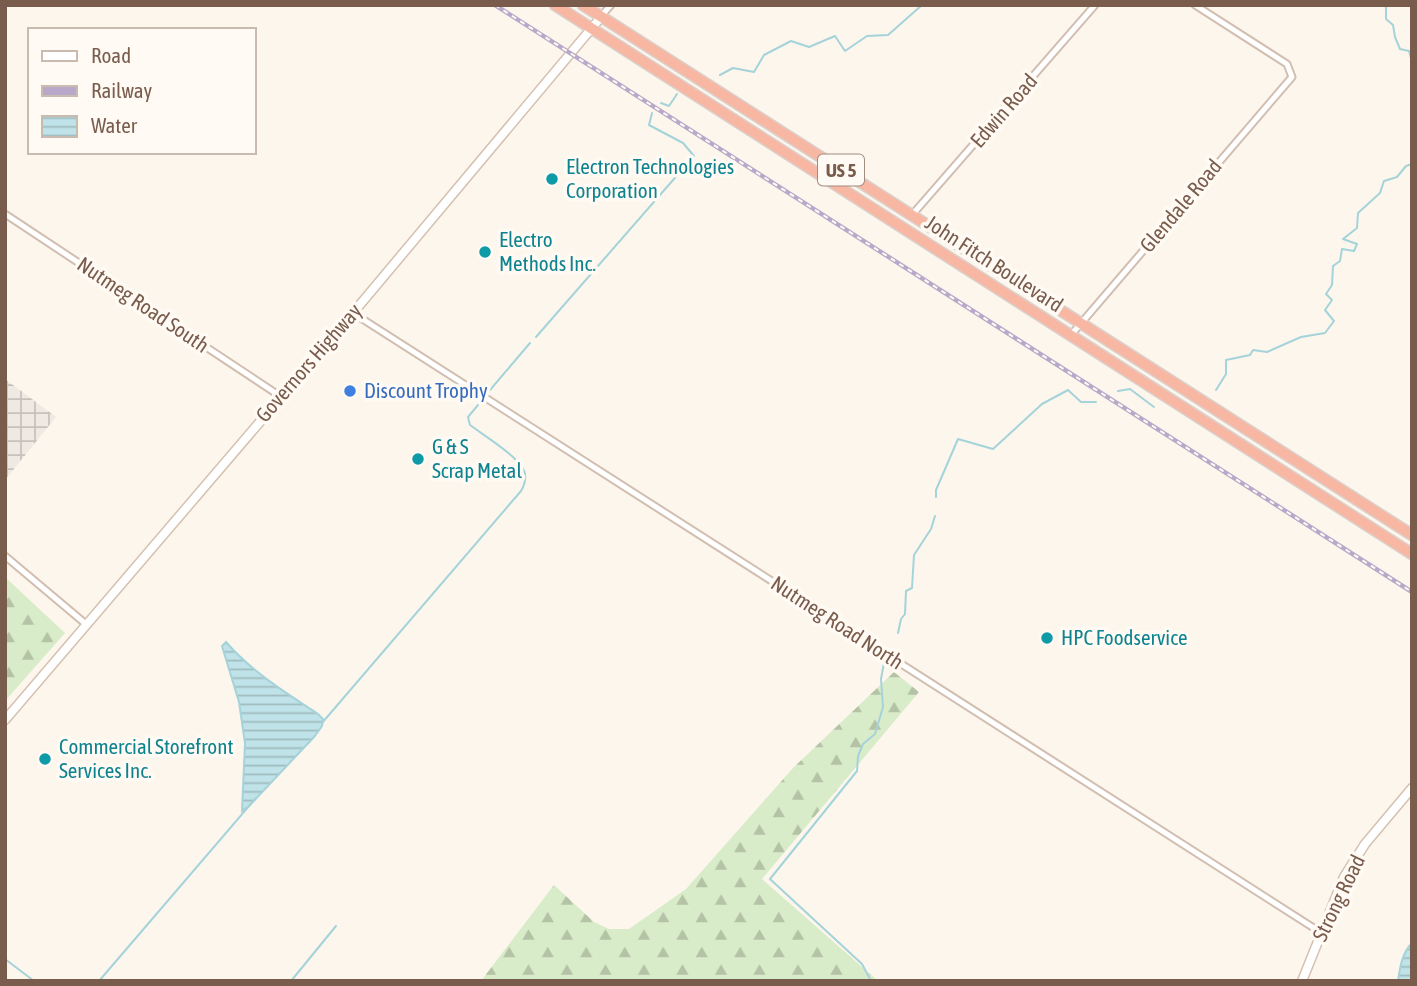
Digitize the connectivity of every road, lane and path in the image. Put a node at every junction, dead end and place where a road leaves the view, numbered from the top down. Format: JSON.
{"nodes":[{"id":1,"x":555,"y":5,"type":"edge"},
{"id":2,"x":583,"y":5,"type":"edge"},
{"id":3,"x":611,"y":5,"type":"edge"},
{"id":4,"x":1095,"y":5,"type":"edge"},
{"id":5,"x":1195,"y":5,"type":"edge"},
{"id":6,"x":601,"y":17,"type":"junction"},
{"id":7,"x":591,"y":28,"type":"junction"},
{"id":8,"x":5,"y":214,"type":"edge"},
{"id":9,"x":912,"y":215,"type":"junction"},
{"id":10,"x":353,"y":313,"type":"junction"},
{"id":11,"x":1080,"y":323,"type":"junction"},
{"id":12,"x":1070,"y":335,"type":"junction"},
{"id":13,"x":280,"y":396,"type":"junction"},
{"id":14,"x":1412,"y":535,"type":"edge"},
{"id":15,"x":1412,"y":554,"type":"edge"},
{"id":16,"x":5,"y":556,"type":"edge"},
{"id":17,"x":87,"y":625,"type":"junction"},
{"id":18,"x":5,"y":720,"type":"edge"},
{"id":19,"x":1412,"y":788,"type":"edge"},
{"id":20,"x":1320,"y":932,"type":"junction"},
{"id":21,"x":1301,"y":981,"type":"edge"}],
"edges":[{"from":1,"to":7,"type":"highway","name":"John Fitch Boulevard","number":"US 5"},
{"from":2,"to":6,"type":"highway","name":"John Fitch Boulevard","number":"US 5"},
{"from":3,"to":6,"type":"street","name":"Governors Highway"},
{"from":4,"to":9,"type":"street","name":"Edwin Road"},
{"from":5,"to":11,"type":"street","name":"Glendale Road"},
{"from":6,"to":7,"type":"street","name":"Governors Highway"},
{"from":6,"to":9,"type":"highway","name":"John Fitch Boulevard","number":"US 5"},
{"from":7,"to":10,"type":"street","name":"Governors Highway"},
{"from":7,"to":12,"type":"highway","name":"John Fitch Boulevard","number":"US 5"},
{"from":8,"to":13,"type":"street","name":"Nutmeg Road South"},
{"from":9,"to":11,"type":"highway","name":"John Fitch Boulevard","number":"US 5"},
{"from":10,"to":13,"type":"street","name":"Governors Highway"},
{"from":10,"to":20,"type":"street","name":"Nutmeg Road North"},
{"from":11,"to":12,"type":"street","name":"Glendale Road"},
{"from":11,"to":14,"type":"highway","name":"John Fitch Boulevard","number":"US 5"},
{"from":12,"to":15,"type":"highway","name":"John Fitch Boulevard","number":"US 5"},
{"from":13,"to":17,"type":"street","name":"Governors Highway"},
{"from":16,"to":17,"type":"street"},
{"from":17,"to":18,"type":"street","name":"Governors Highway"},
{"from":19,"to":20,"type":"street","name":"Strong Road"},
{"from":20,"to":21,"type":"street","name":"Strong Road"}]}
